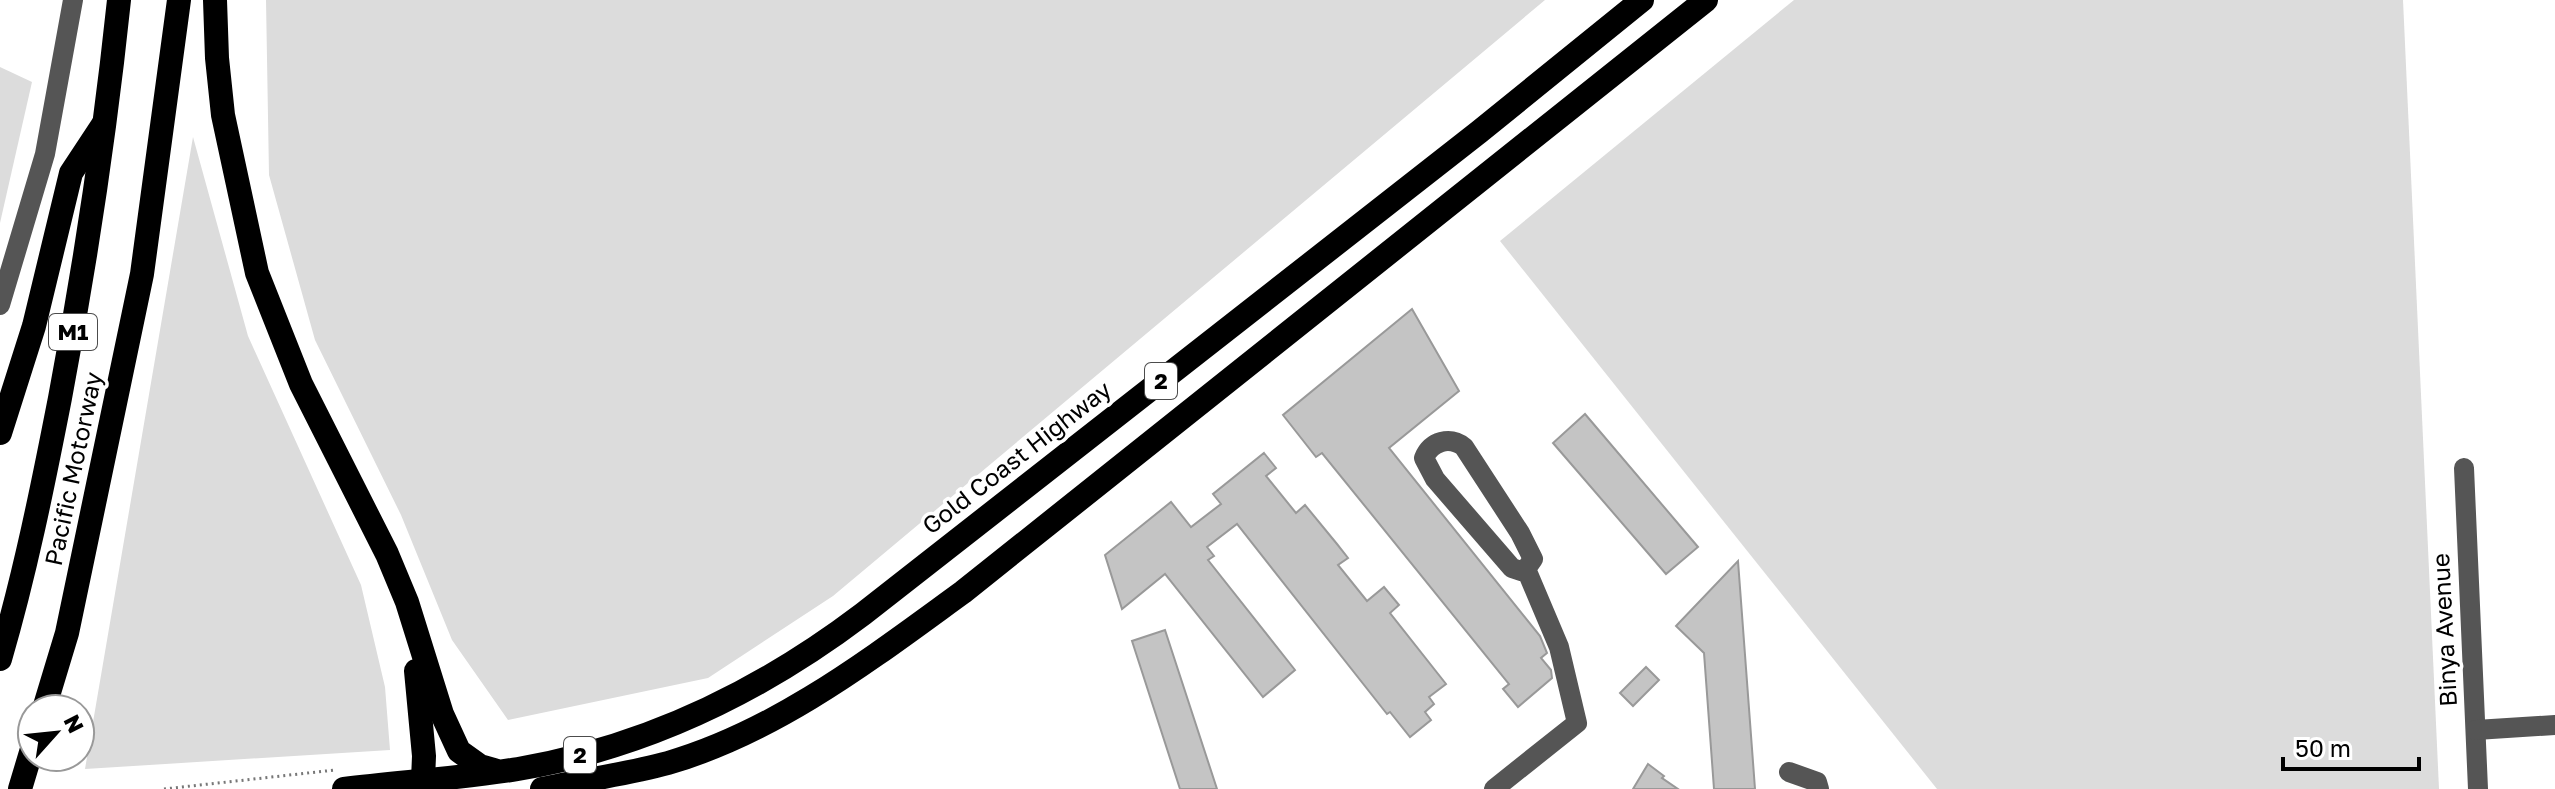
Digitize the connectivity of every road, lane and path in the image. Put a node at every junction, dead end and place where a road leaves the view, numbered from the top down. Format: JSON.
{"nodes":[{"id":1,"x":73,"y":0,"type":"edge"},
{"id":2,"x":119,"y":0,"type":"edge"},
{"id":3,"x":179,"y":0,"type":"edge"},
{"id":4,"x":215,"y":0,"type":"edge"},
{"id":5,"x":1642,"y":0,"type":"edge"},
{"id":6,"x":1706,"y":0,"type":"edge"},
{"id":7,"x":107,"y":119,"type":"junction"},
{"id":8,"x":0,"y":305,"type":"edge"},
{"id":9,"x":0,"y":433,"type":"edge"},
{"id":10,"x":2464,"y":468,"type":"dead end"},
{"id":11,"x":1526,"y":569,"type":"junction"},
{"id":12,"x":407,"y":602,"type":"junction"},
{"id":13,"x":0,"y":659,"type":"edge"},
{"id":14,"x":49,"y":693,"type":"edge"},
{"id":15,"x":2555,"y":725,"type":"edge"},
{"id":16,"x":2476,"y":730,"type":"junction"},
{"id":17,"x":668,"y":762,"type":"junction"},
{"id":18,"x":499,"y":772,"type":"junction"},
{"id":19,"x":1789,"y":772,"type":"dead end"},
{"id":20,"x":339,"y":779,"type":"edge"},
{"id":21,"x":423,"y":785,"type":"edge"},
{"id":22,"x":164,"y":789,"type":"edge"},
{"id":23,"x":542,"y":789,"type":"edge"},
{"id":24,"x":593,"y":789,"type":"edge"},
{"id":25,"x":623,"y":789,"type":"edge"},
{"id":26,"x":1494,"y":789,"type":"edge"},
{"id":27,"x":1819,"y":789,"type":"edge"},
{"id":28,"x":2478,"y":789,"type":"edge"}],
"edges":[{"from":1,"to":8,"type":"street"},
{"from":2,"to":7,"type":"highway","name":"Pacific Motorway","number":"M1"},
{"from":3,"to":14,"type":"highway","name":"Pacific Motorway","number":"M1"},
{"from":4,"to":12,"type":"highway"},
{"from":5,"to":18,"type":"highway","name":"Gold Coast Highway","number":"2"},
{"from":6,"to":17,"type":"highway","number":"2"},
{"from":7,"to":9,"type":"highway"},
{"from":7,"to":13,"type":"highway","name":"Pacific Motorway","number":"M1"},
{"from":10,"to":16,"type":"street","name":"Binya Avenue"},
{"from":11,"to":11,"type":"street"},
{"from":11,"to":26,"type":"street"},
{"from":12,"to":18,"type":"highway"},
{"from":12,"to":21,"type":"highway"},
{"from":15,"to":16,"type":"street"},
{"from":16,"to":28,"type":"street","name":"Binya Avenue"},
{"from":17,"to":23,"type":"highway","number":"2"},
{"from":17,"to":24,"type":"highway"},
{"from":17,"to":25,"type":"highway"},
{"from":18,"to":21,"type":"highway","name":"Gold Coast Highway","number":"2"},
{"from":19,"to":27,"type":"street"},
{"from":20,"to":21,"type":"highway","name":"Gold Coast Highway","number":"2"},
{"from":20,"to":22,"type":"path"}]}
